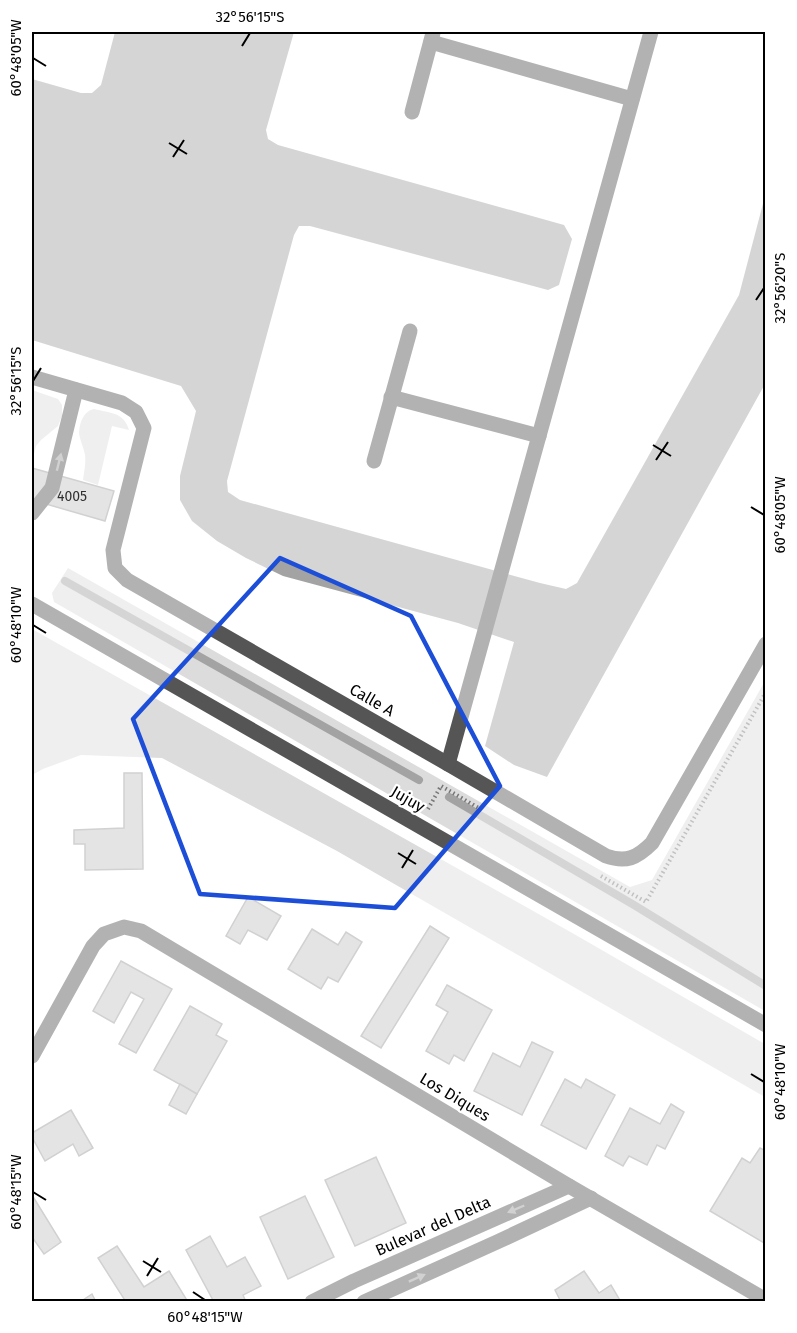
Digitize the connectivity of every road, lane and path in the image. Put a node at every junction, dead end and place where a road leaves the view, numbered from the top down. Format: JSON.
{"nodes":[{"id":1,"x":651,"y":32,"type":"edge"},
{"id":2,"x":432,"y":37,"type":"edge"},
{"id":3,"x":632,"y":99,"type":"junction"},
{"id":4,"x":412,"y":112,"type":"dead end"},
{"id":5,"x":410,"y":331,"type":"dead end"},
{"id":6,"x":32,"y":377,"type":"edge"},
{"id":7,"x":76,"y":390,"type":"junction"},
{"id":8,"x":391,"y":397,"type":"junction"},
{"id":9,"x":539,"y":436,"type":"junction"},
{"id":10,"x":374,"y":461,"type":"dead end"},
{"id":11,"x":32,"y":513,"type":"edge"},
{"id":12,"x":32,"y":604,"type":"edge"},
{"id":13,"x":765,"y":644,"type":"edge"},
{"id":14,"x":765,"y":692,"type":"edge"},
{"id":15,"x":448,"y":764,"type":"junction"},
{"id":16,"x":486,"y":812,"type":"dead end"},
{"id":17,"x":418,"y":825,"type":"junction"},
{"id":18,"x":596,"y":874,"type":"dead end"},
{"id":19,"x":765,"y":1024,"type":"edge"},
{"id":20,"x":32,"y":1056,"type":"edge"},
{"id":21,"x":570,"y":1186,"type":"junction"},
{"id":22,"x":591,"y":1198,"type":"junction"},
{"id":23,"x":765,"y":1300,"type":"edge"},
{"id":24,"x":312,"y":1302,"type":"edge"},
{"id":25,"x":364,"y":1302,"type":"edge"}],
"edges":[{"from":1,"to":3,"type":"street"},
{"from":2,"to":3,"type":"street"},
{"from":2,"to":4,"type":"street"},
{"from":3,"to":9,"type":"street"},
{"from":5,"to":8,"type":"street"},
{"from":6,"to":7,"type":"street","name":"Calle A"},
{"from":11,"to":7,"type":"street","one_way":true},
{"from":7,"to":15,"type":"street","name":"Calle A"},
{"from":8,"to":9,"type":"street"},
{"from":8,"to":10,"type":"street"},
{"from":9,"to":15,"type":"street"},
{"from":12,"to":17,"type":"street","name":"Jujuy"},
{"from":13,"to":15,"type":"street","name":"Calle A"},
{"from":14,"to":18,"type":"path"},
{"from":16,"to":17,"type":"path"},
{"from":17,"to":19,"type":"street","name":"Jujuy"},
{"from":20,"to":21,"type":"street","name":"Los Diques"},
{"from":21,"to":22,"type":"street","name":"Los Diques"},
{"from":21,"to":24,"type":"street","name":"Bulevar del Delta","one_way":true},
{"from":22,"to":23,"type":"street","name":"Los Diques"},
{"from":25,"to":22,"type":"street","one_way":true}]}
